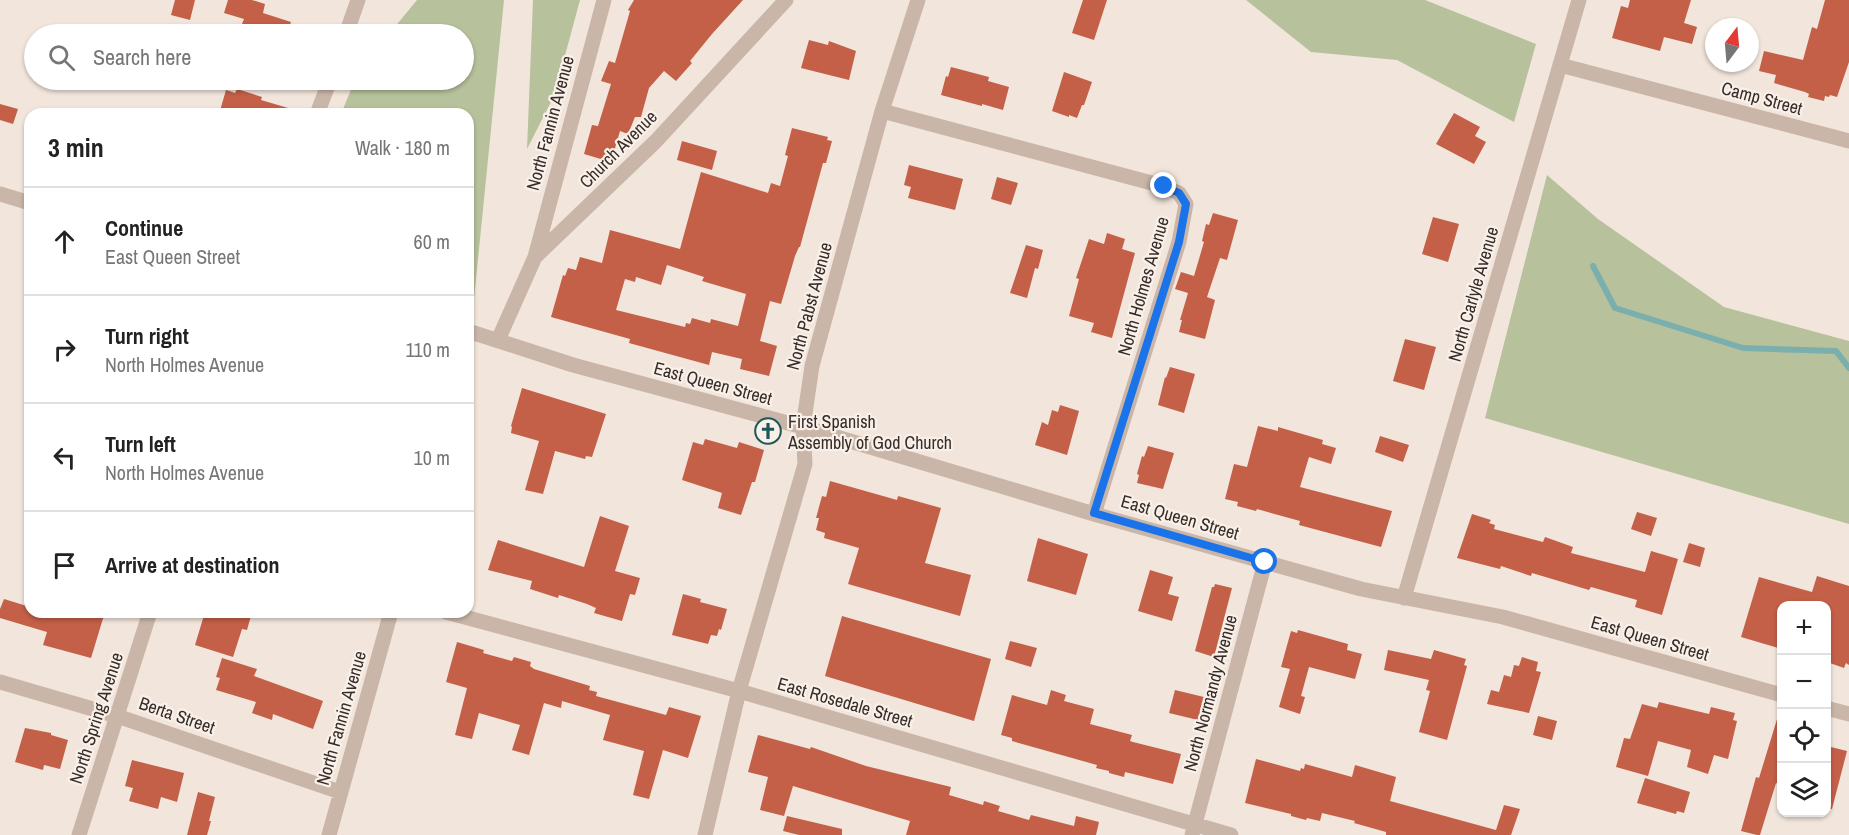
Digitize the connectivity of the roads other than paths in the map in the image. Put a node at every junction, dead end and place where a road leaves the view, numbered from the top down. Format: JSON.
{"nodes":[{"id":1,"x":358,"y":0,"type":"edge"},
{"id":2,"x":604,"y":0,"type":"edge"},
{"id":3,"x":786,"y":0,"type":"edge"},
{"id":4,"x":918,"y":0,"type":"edge"},
{"id":5,"x":1580,"y":0,"type":"edge"},
{"id":6,"x":350,"y":24,"type":"edge"},
{"id":7,"x":1560,"y":65,"type":"junction"},
{"id":8,"x":326,"y":90,"type":"edge"},
{"id":9,"x":319,"y":108,"type":"edge"},
{"id":10,"x":882,"y":111,"type":"junction"},
{"id":11,"x":1849,"y":141,"type":"edge"},
{"id":12,"x":0,"y":194,"type":"edge"},
{"id":13,"x":24,"y":201,"type":"edge"},
{"id":14,"x":535,"y":257,"type":"junction"},
{"id":15,"x":474,"y":333,"type":"edge"},
{"id":16,"x":498,"y":340,"type":"junction"},
{"id":17,"x":803,"y":427,"type":"junction"},
{"id":18,"x":1094,"y":513,"type":"junction"},
{"id":19,"x":1265,"y":562,"type":"junction"},
{"id":20,"x":1404,"y":598,"type":"junction"},
{"id":21,"x":148,"y":618,"type":"edge"},
{"id":22,"x":389,"y":618,"type":"edge"},
{"id":23,"x":468,"y":618,"type":"edge"},
{"id":24,"x":0,"y":682,"type":"edge"},
{"id":25,"x":739,"y":691,"type":"junction"},
{"id":26,"x":1777,"y":694,"type":"edge"},
{"id":27,"x":1831,"y":709,"type":"edge"},
{"id":28,"x":1849,"y":714,"type":"edge"},
{"id":29,"x":117,"y":716,"type":"junction"},
{"id":30,"x":340,"y":792,"type":"junction"},
{"id":31,"x":1193,"y":830,"type":"edge"},
{"id":32,"x":79,"y":835,"type":"edge"},
{"id":33,"x":329,"y":835,"type":"edge"},
{"id":34,"x":705,"y":835,"type":"edge"},
{"id":35,"x":1231,"y":835,"type":"edge"}],
"edges":[{"from":1,"to":6,"type":"street"},
{"from":2,"to":14,"type":"street","name":"North Fannin Avenue"},
{"from":3,"to":14,"type":"street","name":"Church Avenue"},
{"from":4,"to":10,"type":"street","name":"North Pabst Avenue"},
{"from":5,"to":7,"type":"street","name":"North Carlyle Avenue"},
{"from":7,"to":11,"type":"street","name":"Camp Street"},
{"from":7,"to":20,"type":"street","name":"North Carlyle Avenue"},
{"from":8,"to":9,"type":"street"},
{"from":10,"to":17,"type":"street","name":"North Pabst Avenue"},
{"from":10,"to":18,"type":"street","name":"North Holmes Avenue"},
{"from":12,"to":13,"type":"street"},
{"from":14,"to":16,"type":"street","name":"Church Avenue"},
{"from":15,"to":16,"type":"street","name":"East Queen Street"},
{"from":16,"to":17,"type":"street","name":"East Queen Street"},
{"from":17,"to":18,"type":"street","name":"East Queen Street"},
{"from":17,"to":25,"type":"street","name":"North Pabst Avenue"},
{"from":18,"to":19,"type":"street","name":"East Queen Street"},
{"from":19,"to":20,"type":"street","name":"East Queen Street"},
{"from":19,"to":31,"type":"street","name":"North Normandy Avenue"},
{"from":20,"to":26,"type":"street","name":"East Queen Street"},
{"from":21,"to":29,"type":"street","name":"North Spring Avenue"},
{"from":22,"to":30,"type":"street","name":"North Fannin Avenue"},
{"from":23,"to":25,"type":"street","name":"East Rosedale Street"},
{"from":24,"to":29,"type":"street","name":"Berta Street"},
{"from":25,"to":31,"type":"street","name":"East Rosedale Street"},
{"from":25,"to":34,"type":"street","name":"North Pabst Avenue"},
{"from":27,"to":28,"type":"street"},
{"from":29,"to":30,"type":"street","name":"Berta Street"},
{"from":29,"to":32,"type":"street","name":"North Spring Avenue"},
{"from":30,"to":33,"type":"street","name":"North Fannin Avenue"},
{"from":31,"to":35,"type":"street","name":"East Rosedale Street"}]}
